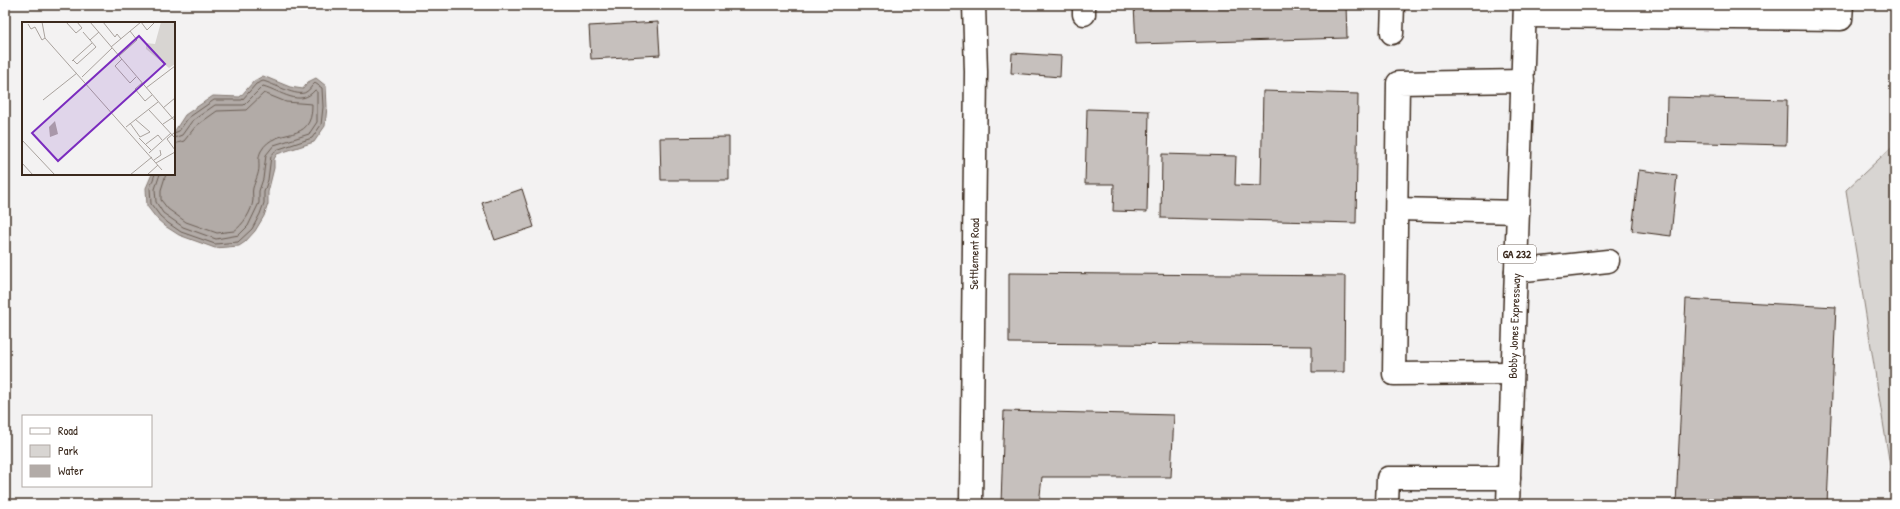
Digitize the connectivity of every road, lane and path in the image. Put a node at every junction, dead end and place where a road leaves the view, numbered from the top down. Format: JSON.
{"nodes":[{"id":1,"x":974,"y":5,"type":"edge"},
{"id":2,"x":1393,"y":5,"type":"edge"},
{"id":3,"x":1842,"y":5,"type":"edge"},
{"id":4,"x":1525,"y":10,"type":"edge"},
{"id":5,"x":1392,"y":33,"type":"dead end"},
{"id":6,"x":1523,"y":81,"type":"junction"},
{"id":7,"x":1397,"y":209,"type":"junction"},
{"id":8,"x":1518,"y":212,"type":"junction"},
{"id":9,"x":1608,"y":261,"type":"dead end"},
{"id":10,"x":1516,"y":271,"type":"junction"},
{"id":11,"x":1512,"y":373,"type":"junction"},
{"id":12,"x":1509,"y":478,"type":"junction"},
{"id":13,"x":971,"y":504,"type":"edge"},
{"id":14,"x":1387,"y":504,"type":"edge"},
{"id":15,"x":1508,"y":504,"type":"edge"}],
"edges":[{"from":1,"to":13,"type":"main road","name":"Settlement Road"},
{"from":2,"to":5,"type":"main road"},
{"from":3,"to":4,"type":"main road"},
{"from":4,"to":6,"type":"main road","name":"Bobby Jones Expressway","number":"GA 232"},
{"from":6,"to":7,"type":"main road"},
{"from":6,"to":8,"type":"main road","name":"Bobby Jones Expressway","number":"GA 232"},
{"from":7,"to":8,"type":"main road"},
{"from":7,"to":11,"type":"main road"},
{"from":8,"to":10,"type":"main road","name":"Bobby Jones Expressway","number":"GA 232"},
{"from":9,"to":10,"type":"main road"},
{"from":10,"to":11,"type":"main road","name":"Bobby Jones Expressway","number":"GA 232"},
{"from":11,"to":12,"type":"main road","name":"Bobby Jones Expressway","number":"GA 232"},
{"from":12,"to":14,"type":"main road"},
{"from":12,"to":15,"type":"main road","name":"Bobby Jones Expressway","number":"GA 232"}]}
